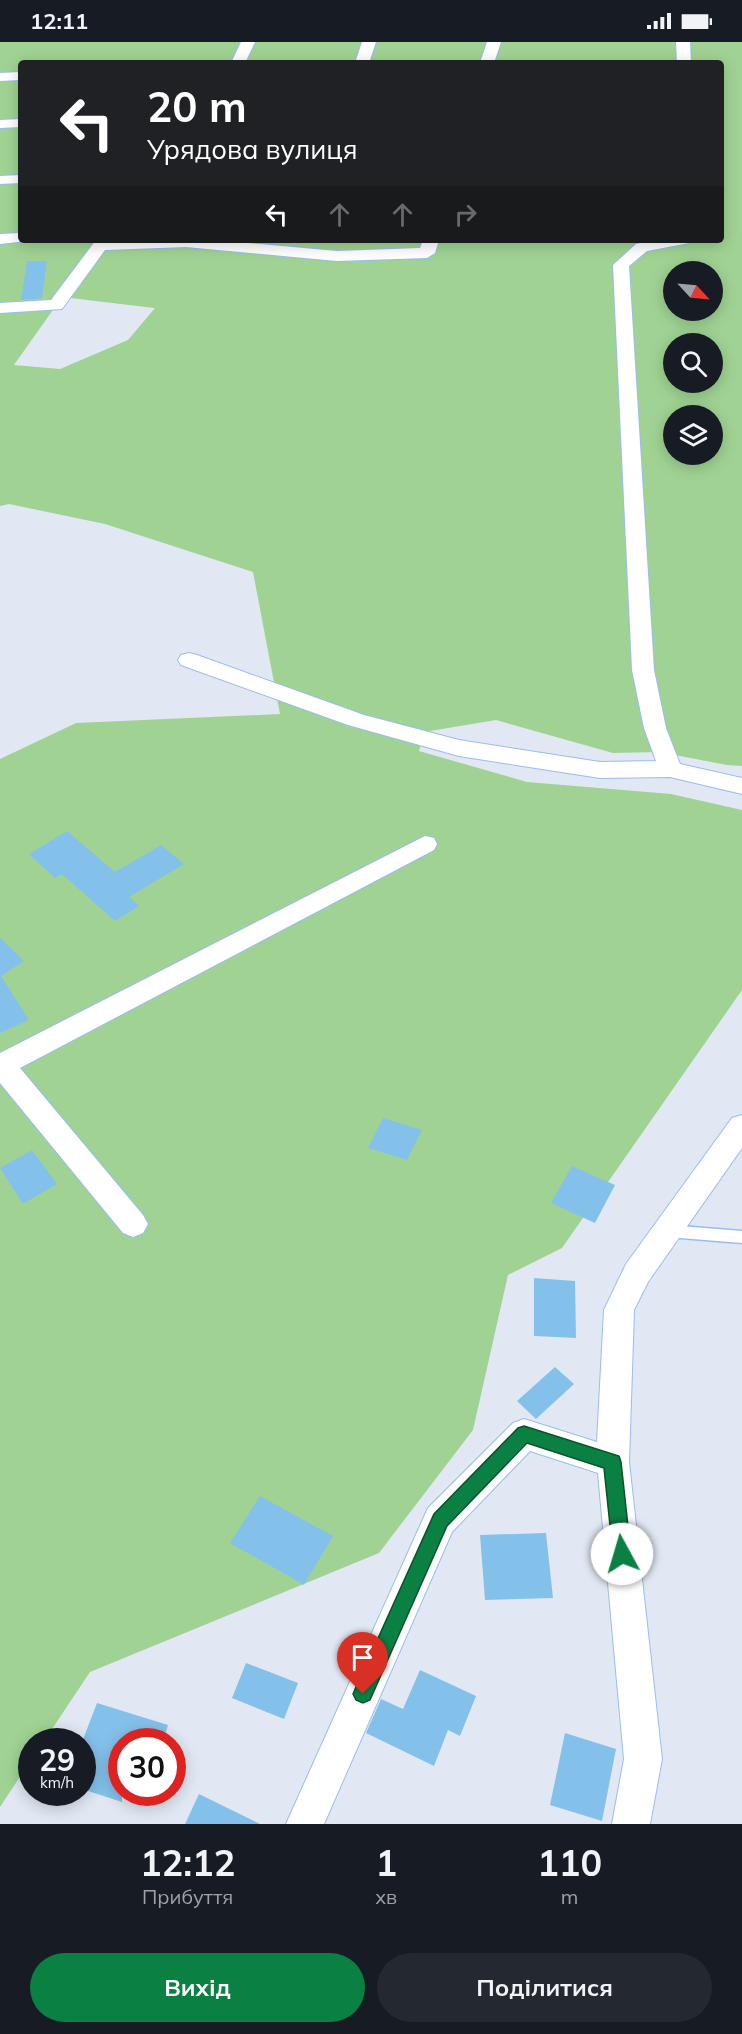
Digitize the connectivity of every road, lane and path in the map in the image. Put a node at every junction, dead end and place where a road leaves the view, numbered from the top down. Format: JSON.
{"nodes":[{"id":1,"x":249,"y":42,"type":"edge"},
{"id":2,"x":369,"y":42,"type":"edge"},
{"id":3,"x":494,"y":42,"type":"edge"},
{"id":4,"x":683,"y":42,"type":"edge"},
{"id":5,"x":240,"y":60,"type":"edge"},
{"id":6,"x":363,"y":60,"type":"edge"},
{"id":7,"x":488,"y":60,"type":"edge"},
{"id":8,"x":684,"y":60,"type":"edge"},
{"id":9,"x":18,"y":76,"type":"edge"},
{"id":10,"x":0,"y":77,"type":"edge"},
{"id":11,"x":18,"y":123,"type":"edge"},
{"id":12,"x":0,"y":124,"type":"edge"},
{"id":13,"x":18,"y":179,"type":"edge"},
{"id":14,"x":0,"y":180,"type":"edge"},
{"id":15,"x":18,"y":238,"type":"edge"},
{"id":16,"x":0,"y":239,"type":"edge"},
{"id":17,"x":101,"y":243,"type":"edge"},
{"id":18,"x":214,"y":243,"type":"edge"},
{"id":19,"x":430,"y":243,"type":"edge"},
{"id":20,"x":665,"y":243,"type":"edge"},
{"id":21,"x":269,"y":245,"type":"edge"},
{"id":22,"x":0,"y":308,"type":"edge"},
{"id":23,"x":189,"y":660,"type":"dead end"},
{"id":24,"x":670,"y":769,"type":"junction"},
{"id":25,"x":742,"y":786,"type":"edge"},
{"id":26,"x":425,"y":844,"type":"dead end"},
{"id":27,"x":0,"y":1065,"type":"edge"},
{"id":28,"x":742,"y":1126,"type":"edge"},
{"id":29,"x":133,"y":1224,"type":"dead end"},
{"id":30,"x":667,"y":1231,"type":"junction"},
{"id":31,"x":742,"y":1237,"type":"edge"},
{"id":32,"x":613,"y":1462,"type":"junction"},
{"id":33,"x":305,"y":1824,"type":"edge"},
{"id":34,"x":631,"y":1824,"type":"edge"}],
"edges":[{"from":1,"to":5,"type":"street"},
{"from":2,"to":6,"type":"street"},
{"from":3,"to":7,"type":"street"},
{"from":4,"to":8,"type":"street"},
{"from":9,"to":10,"type":"street"},
{"from":11,"to":12,"type":"street"},
{"from":13,"to":14,"type":"street"},
{"from":15,"to":16,"type":"street"},
{"from":17,"to":22,"type":"street"},
{"from":18,"to":21,"type":"street"},
{"from":19,"to":21,"type":"street"},
{"from":20,"to":24,"type":"street"},
{"from":23,"to":24,"type":"street"},
{"from":24,"to":25,"type":"street"},
{"from":26,"to":27,"type":"street"},
{"from":27,"to":29,"type":"street"},
{"from":28,"to":30,"type":"street"},
{"from":30,"to":31,"type":"lane"},
{"from":30,"to":32,"type":"street"},
{"from":32,"to":33,"type":"street"},
{"from":32,"to":34,"type":"street"}]}
